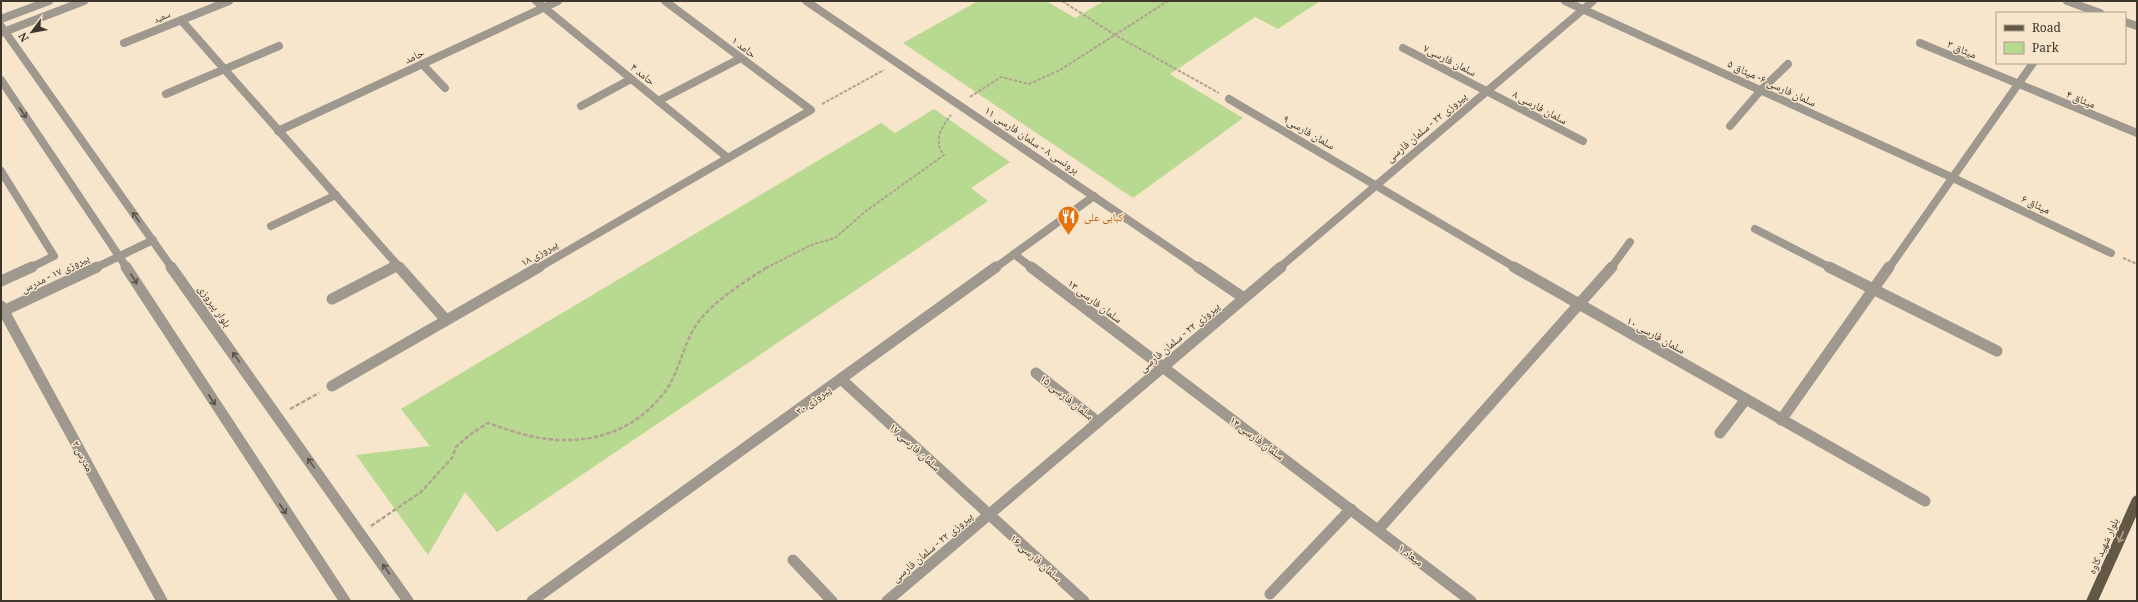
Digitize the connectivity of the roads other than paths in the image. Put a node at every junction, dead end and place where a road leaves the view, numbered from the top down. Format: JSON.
{"nodes":[{"id":1,"x":49,"y":1,"type":"edge"},
{"id":2,"x":84,"y":1,"type":"edge"},
{"id":3,"x":229,"y":1,"type":"edge"},
{"id":4,"x":536,"y":1,"type":"edge"},
{"id":5,"x":558,"y":1,"type":"edge"},
{"id":6,"x":665,"y":1,"type":"edge"},
{"id":7,"x":806,"y":1,"type":"edge"},
{"id":8,"x":1565,"y":1,"type":"edge"},
{"id":9,"x":1593,"y":1,"type":"edge"},
{"id":10,"x":2067,"y":1,"type":"edge"},
{"id":11,"x":2077,"y":3,"type":"edge"},
{"id":12,"x":544,"y":8,"type":"junction"},
{"id":13,"x":1583,"y":9,"type":"junction"},
{"id":14,"x":2070,"y":12,"type":"edge"},
{"id":15,"x":2098,"y":12,"type":"edge"},
{"id":16,"x":1,"y":19,"type":"edge"},
{"id":17,"x":181,"y":20,"type":"junction"},
{"id":18,"x":2126,"y":22,"type":"edge"},
{"id":19,"x":2137,"y":26,"type":"edge"},
{"id":20,"x":2,"y":30,"type":"edge"},
{"id":21,"x":124,"y":43,"type":"dead end"},
{"id":22,"x":1920,"y":43,"type":"dead end"},
{"id":23,"x":279,"y":46,"type":"dead end"},
{"id":24,"x":1403,"y":48,"type":"dead end"},
{"id":25,"x":741,"y":58,"type":"junction"},
{"id":26,"x":422,"y":64,"type":"junction"},
{"id":27,"x":1788,"y":64,"type":"dead end"},
{"id":28,"x":2032,"y":64,"type":"edge"},
{"id":29,"x":224,"y":69,"type":"junction"},
{"id":30,"x":631,"y":79,"type":"junction"},
{"id":31,"x":1,"y":80,"type":"edge"},
{"id":32,"x":2017,"y":84,"type":"junction"},
{"id":33,"x":445,"y":88,"type":"dead end"},
{"id":34,"x":1760,"y":90,"type":"junction"},
{"id":35,"x":1487,"y":91,"type":"junction"},
{"id":36,"x":166,"y":94,"type":"dead end"},
{"id":37,"x":1229,"y":99,"type":"road end"},
{"id":38,"x":658,"y":101,"type":"junction"},
{"id":39,"x":582,"y":106,"type":"dead end"},
{"id":40,"x":811,"y":110,"type":"joint"},
{"id":41,"x":1730,"y":126,"type":"dead end"},
{"id":42,"x":278,"y":131,"type":"junction"},
{"id":43,"x":2137,"y":133,"type":"edge"},
{"id":44,"x":1583,"y":142,"type":"dead end"},
{"id":45,"x":728,"y":158,"type":"junction"},
{"id":46,"x":1,"y":172,"type":"edge"},
{"id":47,"x":1951,"y":178,"type":"junction"},
{"id":48,"x":1377,"y":185,"type":"junction"},
{"id":49,"x":336,"y":196,"type":"junction"},
{"id":50,"x":1094,"y":196,"type":"junction"},
{"id":51,"x":271,"y":226,"type":"dead end"},
{"id":52,"x":1755,"y":229,"type":"dead end"},
{"id":53,"x":152,"y":240,"type":"junction"},
{"id":54,"x":1630,"y":242,"type":"dead end"},
{"id":55,"x":2111,"y":253,"type":"dead end"},
{"id":56,"x":1014,"y":254,"type":"junction"},
{"id":57,"x":119,"y":256,"type":"junction"},
{"id":58,"x":397,"y":265,"type":"junction"},
{"id":59,"x":1,"y":281,"type":"edge"},
{"id":60,"x":1873,"y":289,"type":"junction"},
{"id":61,"x":1244,"y":298,"type":"junction"},
{"id":62,"x":332,"y":299,"type":"dead end"},
{"id":63,"x":1577,"y":304,"type":"junction"},
{"id":64,"x":2,"y":309,"type":"edge"},
{"id":65,"x":446,"y":320,"type":"junction"},
{"id":66,"x":1997,"y":352,"type":"dead end"},
{"id":67,"x":1163,"y":367,"type":"junction"},
{"id":68,"x":1036,"y":373,"type":"dead end"},
{"id":69,"x":841,"y":379,"type":"junction"},
{"id":70,"x":332,"y":386,"type":"road end"},
{"id":71,"x":1746,"y":399,"type":"junction"},
{"id":72,"x":1781,"y":420,"type":"junction"},
{"id":73,"x":1098,"y":422,"type":"junction"},
{"id":74,"x":1720,"y":433,"type":"dead end"},
{"id":75,"x":1925,"y":501,"type":"dead end"},
{"id":76,"x":2137,"y":501,"type":"edge"},
{"id":77,"x":1351,"y":509,"type":"junction"},
{"id":78,"x":988,"y":515,"type":"junction"},
{"id":79,"x":1378,"y":530,"type":"junction"},
{"id":80,"x":793,"y":560,"type":"dead end"},
{"id":81,"x":1270,"y":594,"type":"dead end"},
{"id":82,"x":162,"y":601,"type":"edge"},
{"id":83,"x":345,"y":601,"type":"edge"},
{"id":84,"x":408,"y":601,"type":"edge"},
{"id":85,"x":532,"y":601,"type":"edge"},
{"id":86,"x":832,"y":601,"type":"edge"},
{"id":87,"x":887,"y":601,"type":"edge"},
{"id":88,"x":1084,"y":601,"type":"edge"},
{"id":89,"x":1471,"y":601,"type":"edge"},
{"id":90,"x":2092,"y":601,"type":"edge"}],
"edges":[{"from":1,"to":16,"type":"street"},
{"from":2,"to":20,"type":"street"},
{"from":3,"to":17,"type":"street","name":"سعید"},
{"from":4,"to":12,"type":"street","name":"حامد ۴"},
{"from":5,"to":12,"type":"street","name":"حامد"},
{"from":6,"to":25,"type":"street","name":"حامد ۱"},
{"from":7,"to":50,"type":"street","name":"برونسی ۸ - سلمان فارسی ۱۱"},
{"from":8,"to":13,"type":"street","name":"سلمان فارسی ۶- میثاق ۵"},
{"from":9,"to":13,"type":"street","name":"پیروزی ۲۲ - سلمان فارسی"},
{"from":10,"to":11,"type":"street"},
{"from":11,"to":14,"type":"street"},
{"from":11,"to":15,"type":"street"},
{"from":12,"to":26,"type":"street","name":"حامد"},
{"from":12,"to":30,"type":"street","name":"حامد ۴"},
{"from":13,"to":34,"type":"street","name":"سلمان فارسی ۶- میثاق ۵"},
{"from":13,"to":35,"type":"street","name":"پیروزی ۲۲ - سلمان فارسی"},
{"from":17,"to":21,"type":"street","name":"سعید"},
{"from":17,"to":29,"type":"street"},
{"from":18,"to":19,"type":"street"},
{"from":53,"to":20,"type":"street","name":"بلوار پیروزی","one_way":true},
{"from":22,"to":32,"type":"street","name":"میثاق ۳"},
{"from":23,"to":29,"type":"street"},
{"from":24,"to":35,"type":"street","name":"سلمان فارسی۷"},
{"from":25,"to":38,"type":"street"},
{"from":25,"to":40,"type":"street","name":"حامد ۱"},
{"from":26,"to":33,"type":"street"},
{"from":26,"to":42,"type":"street","name":"حامد"},
{"from":27,"to":34,"type":"street"},
{"from":28,"to":32,"type":"street"},
{"from":29,"to":36,"type":"street"},
{"from":29,"to":42,"type":"street"},
{"from":30,"to":38,"type":"street","name":"حامد ۴"},
{"from":30,"to":39,"type":"street"},
{"from":31,"to":57,"type":"street","one_way":true},
{"from":32,"to":43,"type":"street","name":"میثاق ۴"},
{"from":32,"to":47,"type":"street"},
{"from":34,"to":41,"type":"street"},
{"from":34,"to":47,"type":"street","name":"سلمان فارسی ۶- میثاق ۵"},
{"from":35,"to":44,"type":"street","name":"سلمان فارسی ۸"},
{"from":35,"to":48,"type":"street","name":"پیروزی ۲۲ - سلمان فارسی"},
{"from":37,"to":48,"type":"street","name":"سلمان فارسی۹"},
{"from":38,"to":45,"type":"street","name":"حامد ۴"},
{"from":40,"to":45,"type":"street","name":"پیروزی ۱۸"},
{"from":42,"to":49,"type":"street"},
{"from":45,"to":65,"type":"street","name":"پیروزی ۱۸"},
{"from":46,"to":59,"type":"street"},
{"from":47,"to":55,"type":"street","name":"میثاق ۶"},
{"from":47,"to":60,"type":"street"},
{"from":48,"to":61,"type":"street","name":"پیروزی ۲۲ - سلمان فارسی"},
{"from":48,"to":63,"type":"street","name":"سلمان فارسی ۱۰"},
{"from":49,"to":51,"type":"street"},
{"from":49,"to":58,"type":"street"},
{"from":50,"to":56,"type":"street","name":"پیروزی ۲۰"},
{"from":50,"to":61,"type":"street","name":"برونسی ۸ - سلمان فارسی ۱۱"},
{"from":52,"to":60,"type":"street"},
{"from":53,"to":57,"type":"street","name":"پیروزی ۱۷ - مدرس"},
{"from":84,"to":53,"type":"street","name":"بلوار پیروزی","one_way":true},
{"from":54,"to":63,"type":"street"},
{"from":56,"to":67,"type":"street","name":"سلمان فارسی ۱۳"},
{"from":56,"to":69,"type":"street","name":"پیروزی ۲۰"},
{"from":57,"to":64,"type":"street","name":"پیروزی ۱۷ - مدرس"},
{"from":57,"to":83,"type":"street","one_way":true},
{"from":58,"to":62,"type":"street"},
{"from":58,"to":65,"type":"street"},
{"from":60,"to":66,"type":"street"},
{"from":60,"to":72,"type":"street"},
{"from":61,"to":67,"type":"street","name":"پیروزی ۲۲ - سلمان فارسی"},
{"from":63,"to":71,"type":"street","name":"سلمان فارسی ۱۰"},
{"from":63,"to":79,"type":"street"},
{"from":64,"to":82,"type":"street","name":"مدرس ۲"},
{"from":65,"to":70,"type":"street","name":"پیروزی ۱۸"},
{"from":67,"to":73,"type":"street","name":"پیروزی ۲۲ - سلمان فارسی"},
{"from":67,"to":77,"type":"street","name":"سلمان فارسی ۱۴"},
{"from":68,"to":73,"type":"street","name":"سلمان فارسی ۱۵"},
{"from":69,"to":78,"type":"street","name":"سلمان فارسی ۱۷"},
{"from":69,"to":85,"type":"street","name":"پیروزی ۲۰"},
{"from":71,"to":72,"type":"street","name":"سلمان فارسی ۱۰"},
{"from":71,"to":74,"type":"street"},
{"from":72,"to":75,"type":"street","name":"سلمان فارسی ۱۰"},
{"from":73,"to":78,"type":"street","name":"پیروزی ۲۲ - سلمان فارسی"},
{"from":76,"to":90,"type":"main road","name":"بلوار شهید کاوه","one_way":true},
{"from":77,"to":79,"type":"street","name":"میعاد ۱"},
{"from":77,"to":81,"type":"street"},
{"from":78,"to":87,"type":"street","name":"پیروزی ۲۲ - سلمان فارسی"},
{"from":78,"to":88,"type":"street","name":"سلمان فارسی ۱۶"},
{"from":79,"to":89,"type":"street","name":"میعاد ۱"},
{"from":80,"to":86,"type":"street"}]}
